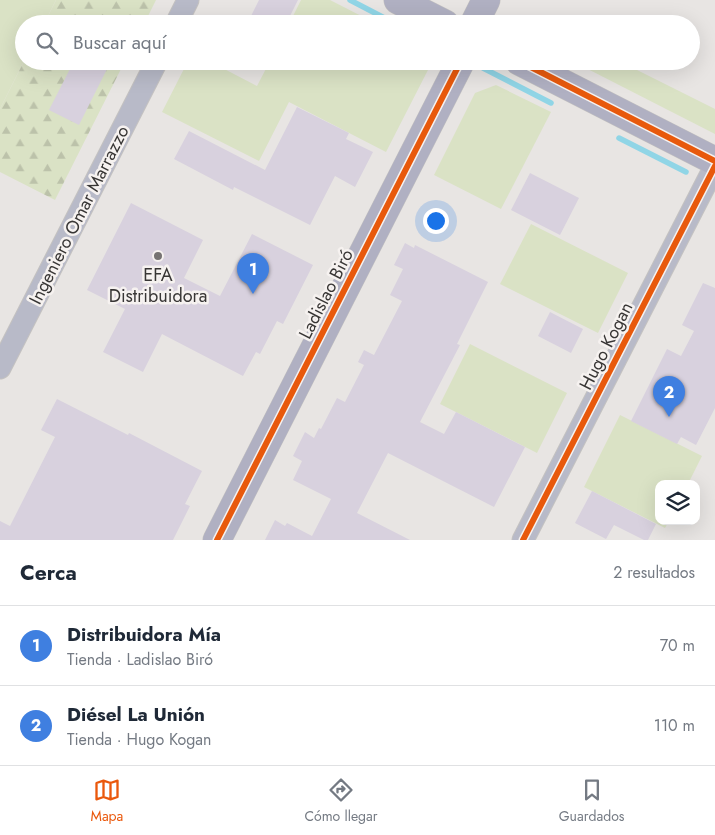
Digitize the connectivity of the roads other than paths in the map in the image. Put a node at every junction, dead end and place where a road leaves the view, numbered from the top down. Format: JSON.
{"nodes":[{"id":1,"x":188,"y":0,"type":"edge"},
{"id":2,"x":398,"y":0,"type":"edge"},
{"id":3,"x":486,"y":0,"type":"edge"},
{"id":4,"x":180,"y":15,"type":"edge"},
{"id":5,"x":427,"y":15,"type":"edge"},
{"id":6,"x":478,"y":15,"type":"edge"},
{"id":7,"x":152,"y":70,"type":"edge"},
{"id":8,"x":456,"y":70,"type":"edge"},
{"id":9,"x":537,"y":70,"type":"edge"},
{"id":10,"x":715,"y":161,"type":"edge"},
{"id":11,"x":715,"y":166,"type":"edge"},
{"id":12,"x":0,"y":368,"type":"edge"},
{"id":13,"x":217,"y":540,"type":"edge"},
{"id":14,"x":523,"y":540,"type":"edge"}],
"edges":[{"from":1,"to":4,"type":"street"},
{"from":2,"to":5,"type":"street"},
{"from":3,"to":6,"type":"street"},
{"from":7,"to":12,"type":"street","name":"Ingeniero Omar Marrazzo"},
{"from":8,"to":13,"type":"street","name":"Ladislao Biró"},
{"from":9,"to":10,"type":"street"},
{"from":11,"to":14,"type":"street","name":"Hugo Kogan"}]}
